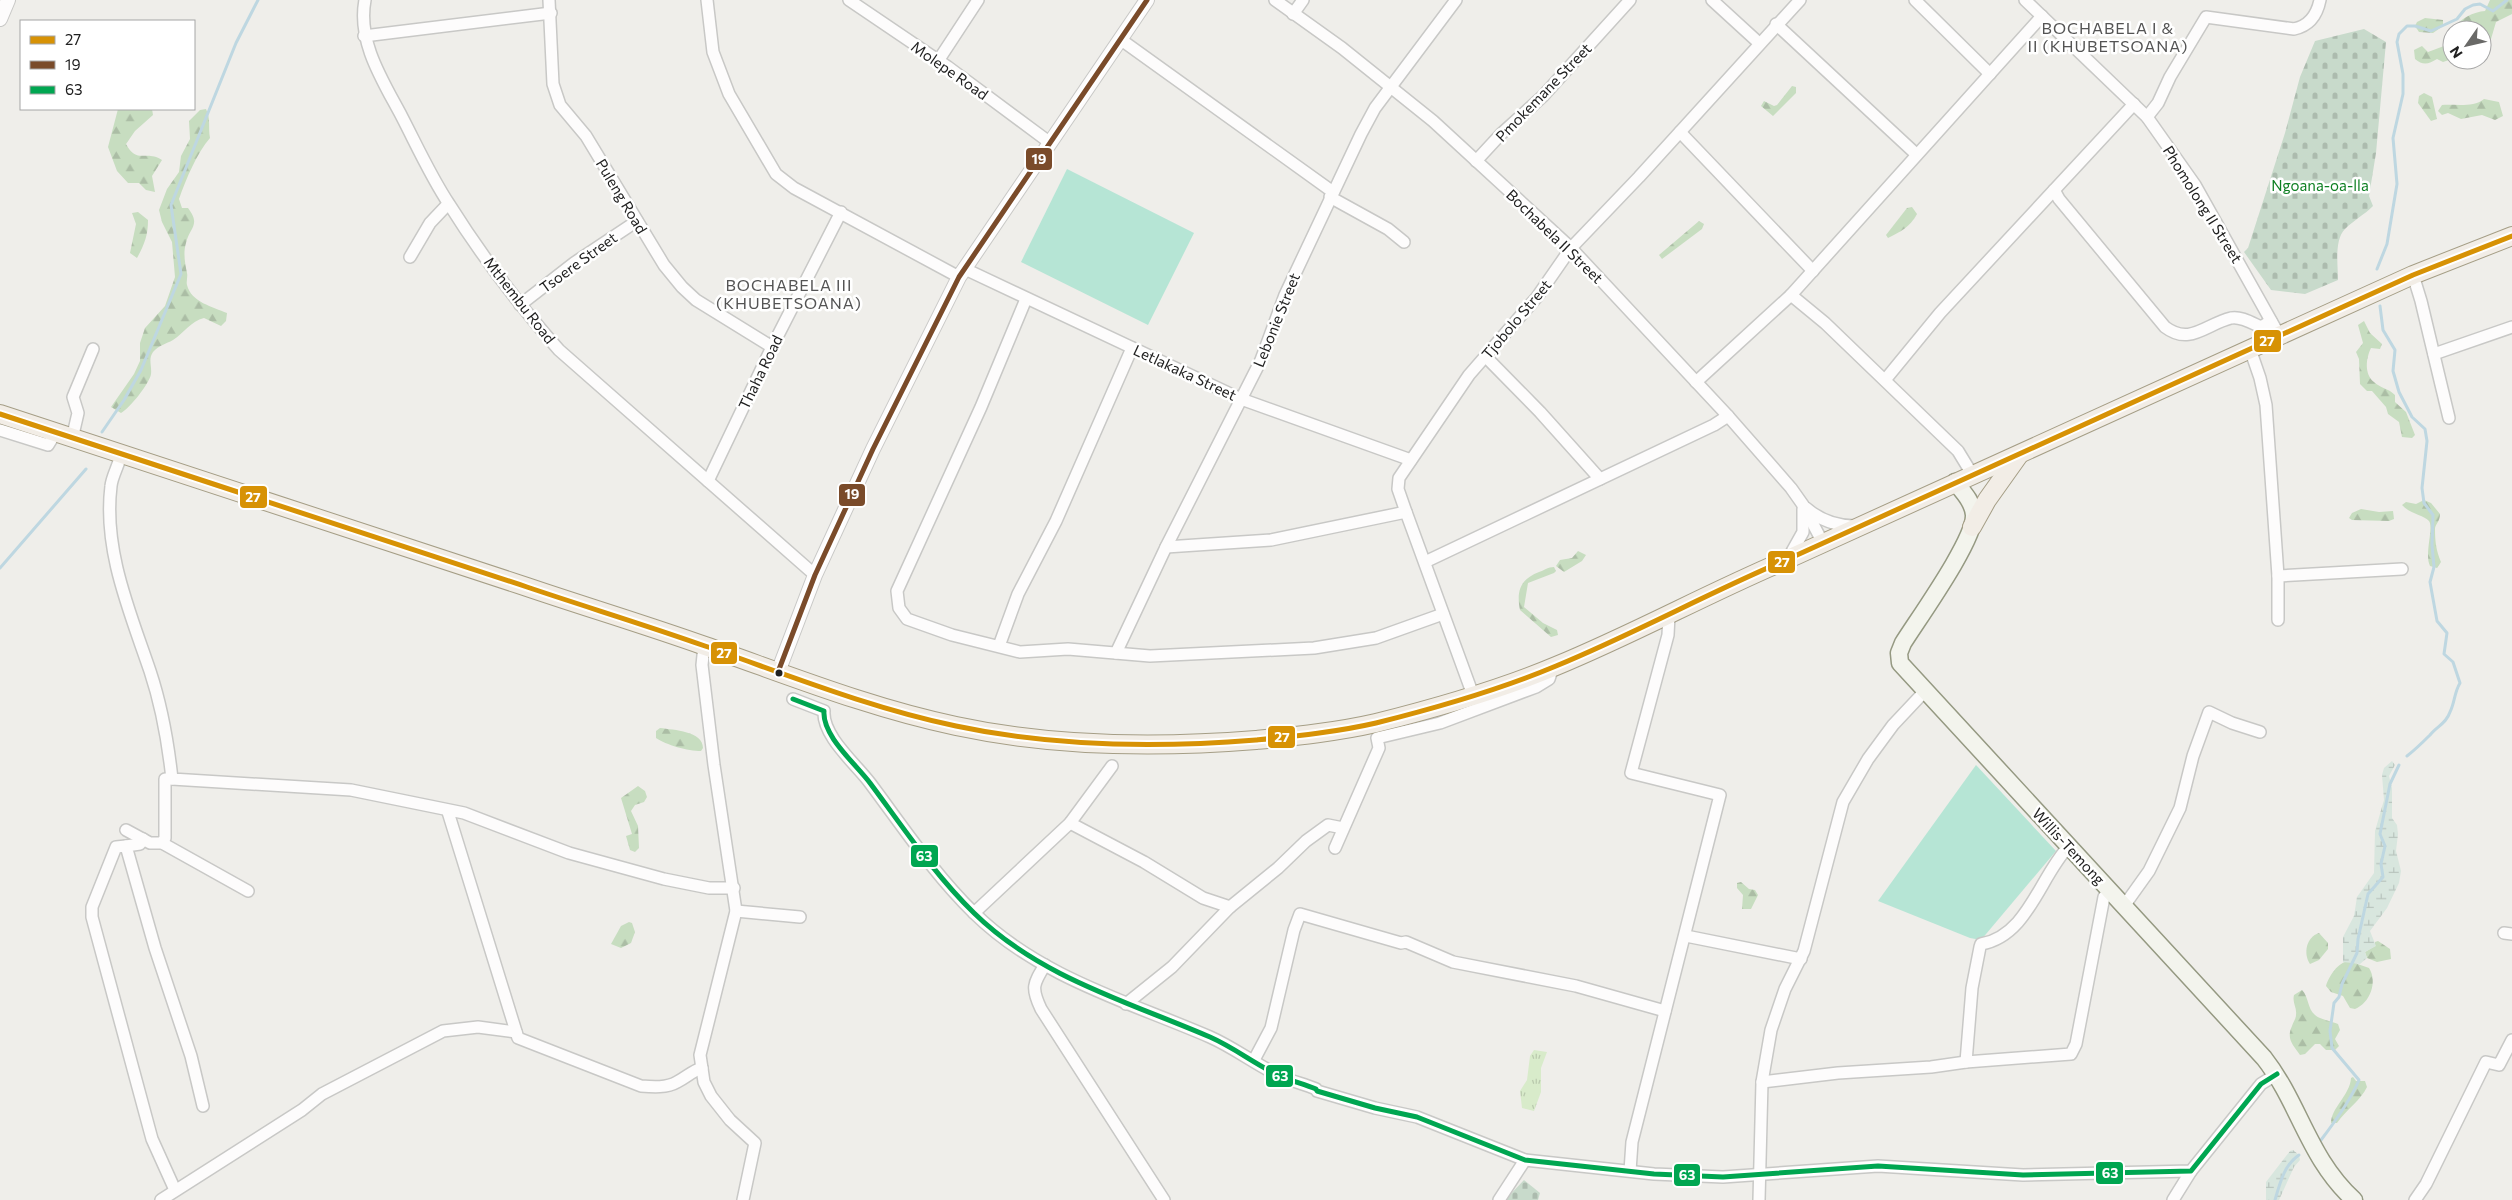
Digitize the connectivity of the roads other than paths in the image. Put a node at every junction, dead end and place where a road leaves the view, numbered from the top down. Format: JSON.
{"nodes":[{"id":1,"x":8,"y":0,"type":"edge"},
{"id":2,"x":365,"y":0,"type":"edge"},
{"id":3,"x":549,"y":0,"type":"edge"},
{"id":4,"x":707,"y":0,"type":"edge"},
{"id":5,"x":849,"y":0,"type":"edge"},
{"id":6,"x":978,"y":0,"type":"edge"},
{"id":7,"x":1147,"y":0,"type":"edge"},
{"id":8,"x":1275,"y":0,"type":"edge"},
{"id":9,"x":1303,"y":0,"type":"edge"},
{"id":10,"x":1456,"y":0,"type":"edge"},
{"id":11,"x":1630,"y":0,"type":"edge"},
{"id":12,"x":1712,"y":0,"type":"edge"},
{"id":13,"x":1800,"y":0,"type":"edge"},
{"id":14,"x":1915,"y":0,"type":"edge"},
{"id":15,"x":2025,"y":0,"type":"edge"},
{"id":16,"x":2320,"y":0,"type":"edge"},
{"id":17,"x":550,"y":13,"type":"junction"},
{"id":18,"x":1294,"y":14,"type":"junction"},
{"id":19,"x":2042,"y":16,"type":"junction"},
{"id":20,"x":0,"y":19,"type":"edge"},
{"id":21,"x":1776,"y":24,"type":"junction"},
{"id":22,"x":364,"y":36,"type":"junction"},
{"id":23,"x":1120,"y":39,"type":"junction"},
{"id":24,"x":1758,"y":43,"type":"junction"},
{"id":25,"x":938,"y":61,"type":"junction"},
{"id":26,"x":1990,"y":74,"type":"junction"},
{"id":27,"x":1392,"y":88,"type":"junction"},
{"id":28,"x":2134,"y":104,"type":"junction"},
{"id":29,"x":2146,"y":118,"type":"junction"},
{"id":30,"x":1680,"y":132,"type":"junction"},
{"id":31,"x":1049,"y":142,"type":"junction"},
{"id":32,"x":1916,"y":154,"type":"junction"},
{"id":33,"x":1476,"y":161,"type":"junction"},
{"id":34,"x":2054,"y":190,"type":"junction"},
{"id":35,"x":1331,"y":194,"type":"junction"},
{"id":36,"x":448,"y":204,"type":"junction"},
{"id":37,"x":841,"y":212,"type":"junction"},
{"id":38,"x":636,"y":221,"type":"junction"},
{"id":39,"x":2512,"y":236,"type":"edge"},
{"id":40,"x":1404,"y":242,"type":"dead end"},
{"id":41,"x":1571,"y":248,"type":"junction"},
{"id":42,"x":410,"y":257,"type":"dead end"},
{"id":43,"x":1813,"y":271,"type":"junction"},
{"id":44,"x":962,"y":273,"type":"junction"},
{"id":45,"x":2413,"y":275,"type":"junction"},
{"id":46,"x":1791,"y":295,"type":"junction"},
{"id":47,"x":1026,"y":299,"type":"junction"},
{"id":48,"x":520,"y":305,"type":"junction"},
{"id":49,"x":2512,"y":327,"type":"edge"},
{"id":50,"x":2275,"y":328,"type":"junction"},
{"id":51,"x":772,"y":347,"type":"junction"},
{"id":52,"x":1132,"y":348,"type":"junction"},
{"id":53,"x":94,"y":349,"type":"dead end"},
{"id":54,"x":2250,"y":349,"type":"junction"},
{"id":55,"x":2434,"y":354,"type":"junction"},
{"id":56,"x":1485,"y":356,"type":"junction"},
{"id":57,"x":1885,"y":380,"type":"junction"},
{"id":58,"x":1696,"y":382,"type":"junction"},
{"id":59,"x":1241,"y":399,"type":"junction"},
{"id":60,"x":0,"y":414,"type":"edge"},
{"id":61,"x":1728,"y":416,"type":"junction"},
{"id":62,"x":2449,"y":418,"type":"dead end"},
{"id":63,"x":0,"y":430,"type":"edge"},
{"id":64,"x":64,"y":436,"type":"junction"},
{"id":65,"x":2021,"y":453,"type":"junction"},
{"id":66,"x":121,"y":454,"type":"junction"},
{"id":67,"x":1410,"y":460,"type":"junction"},
{"id":68,"x":1972,"y":474,"type":"junction"},
{"id":69,"x":1600,"y":479,"type":"junction"},
{"id":70,"x":708,"y":480,"type":"junction"},
{"id":71,"x":1955,"y":482,"type":"junction"},
{"id":72,"x":1803,"y":505,"type":"junction"},
{"id":73,"x":1406,"y":512,"type":"junction"},
{"id":74,"x":1860,"y":526,"type":"junction"},
{"id":75,"x":1972,"y":527,"type":"junction"},
{"id":76,"x":1823,"y":543,"type":"junction"},
{"id":77,"x":1166,"y":547,"type":"junction"},
{"id":78,"x":1786,"y":560,"type":"junction"},
{"id":79,"x":1424,"y":562,"type":"junction"},
{"id":80,"x":2402,"y":569,"type":"dead end"},
{"id":81,"x":815,"y":575,"type":"junction"},
{"id":82,"x":2278,"y":576,"type":"junction"},
{"id":83,"x":1443,"y":614,"type":"junction"},
{"id":84,"x":1668,"y":615,"type":"junction"},
{"id":85,"x":2278,"y":620,"type":"dead end"},
{"id":86,"x":704,"y":646,"type":"junction"},
{"id":87,"x":999,"y":646,"type":"junction"},
{"id":88,"x":1116,"y":653,"type":"junction"},
{"id":89,"x":1553,"y":667,"type":"junction"},
{"id":90,"x":778,"y":672,"type":"junction"},
{"id":91,"x":820,"y":687,"type":"junction"},
{"id":92,"x":1924,"y":690,"type":"junction"},
{"id":93,"x":1473,"y":695,"type":"junction"},
{"id":94,"x":793,"y":699,"type":"dead end"},
{"id":95,"x":813,"y":708,"type":"junction"},
{"id":96,"x":2260,"y":732,"type":"dead end"},
{"id":97,"x":1112,"y":766,"type":"dead end"},
{"id":98,"x":172,"y":779,"type":"junction"},
{"id":99,"x":448,"y":812,"type":"junction"},
{"id":100,"x":1070,"y":824,"type":"junction"},
{"id":101,"x":1344,"y":828,"type":"junction"},
{"id":102,"x":126,"y":830,"type":"dead end"},
{"id":103,"x":143,"y":839,"type":"junction"},
{"id":104,"x":162,"y":843,"type":"junction"},
{"id":105,"x":126,"y":846,"type":"junction"},
{"id":106,"x":2068,"y":846,"type":"junction"},
{"id":107,"x":1335,"y":848,"type":"dead end"},
{"id":108,"x":734,"y":888,"type":"junction"},
{"id":109,"x":2110,"y":890,"type":"junction"},
{"id":110,"x":248,"y":891,"type":"dead end"},
{"id":111,"x":2124,"y":906,"type":"junction"},
{"id":112,"x":1230,"y":907,"type":"junction"},
{"id":113,"x":736,"y":910,"type":"junction"},
{"id":114,"x":974,"y":913,"type":"junction"},
{"id":115,"x":800,"y":918,"type":"dead end"},
{"id":116,"x":1686,"y":936,"type":"junction"},
{"id":117,"x":1801,"y":960,"type":"junction"},
{"id":118,"x":1045,"y":965,"type":"junction"},
{"id":119,"x":1126,"y":1004,"type":"junction"},
{"id":120,"x":1665,"y":1011,"type":"junction"},
{"id":121,"x":516,"y":1032,"type":"junction"},
{"id":122,"x":2512,"y":1040,"type":"edge"},
{"id":123,"x":1254,"y":1060,"type":"junction"},
{"id":124,"x":1966,"y":1062,"type":"junction"},
{"id":125,"x":702,"y":1068,"type":"junction"},
{"id":126,"x":2277,"y":1074,"type":"junction"},
{"id":127,"x":1762,"y":1082,"type":"junction"},
{"id":128,"x":203,"y":1106,"type":"dead end"},
{"id":129,"x":1526,"y":1160,"type":"junction"},
{"id":130,"x":1630,"y":1171,"type":"junction"},
{"id":131,"x":2190,"y":1171,"type":"junction"},
{"id":132,"x":1760,"y":1174,"type":"junction"},
{"id":133,"x":175,"y":1190,"type":"junction"},
{"id":134,"x":161,"y":1200,"type":"edge"},
{"id":135,"x":743,"y":1200,"type":"edge"},
{"id":136,"x":1164,"y":1200,"type":"edge"},
{"id":137,"x":1499,"y":1200,"type":"edge"},
{"id":138,"x":1759,"y":1200,"type":"edge"},
{"id":139,"x":2173,"y":1200,"type":"edge"},
{"id":140,"x":2354,"y":1200,"type":"edge"},
{"id":141,"x":2415,"y":1200,"type":"edge"}],
"edges":[{"from":1,"to":20,"type":"street"},
{"from":2,"to":22,"type":"street","name":"Mthembu Road"},
{"from":3,"to":17,"type":"street","name":"Puleng Road"},
{"from":4,"to":37,"type":"street","name":"Letlakaka Street"},
{"from":5,"to":25,"type":"street","name":"Molepe Road"},
{"from":6,"to":25,"type":"street"},
{"from":7,"to":23,"type":"street"},
{"from":8,"to":18,"type":"street","name":"Bochabela II Street"},
{"from":9,"to":18,"type":"street"},
{"from":10,"to":27,"type":"street","name":"Lebonie Street"},
{"from":11,"to":33,"type":"street","name":"Pmokemane Street"},
{"from":12,"to":24,"type":"street"},
{"from":13,"to":21,"type":"street","name":"Tjobolo Street"},
{"from":14,"to":26,"type":"street"},
{"from":15,"to":19,"type":"street","name":"Phomolong II Street"},
{"from":16,"to":29,"type":"street"},
{"from":17,"to":22,"type":"street"},
{"from":17,"to":38,"type":"street","name":"Puleng Road"},
{"from":18,"to":27,"type":"street","name":"Bochabela II Street"},
{"from":19,"to":26,"type":"street"},
{"from":19,"to":28,"type":"street","name":"Phomolong II Street"},
{"from":21,"to":24,"type":"street","name":"Tjobolo Street"},
{"from":21,"to":32,"type":"street"},
{"from":22,"to":36,"type":"street","name":"Mthembu Road"},
{"from":23,"to":31,"type":"street"},
{"from":23,"to":35,"type":"street"},
{"from":24,"to":30,"type":"street","name":"Tjobolo Street"},
{"from":25,"to":31,"type":"street","name":"Molepe Road"},
{"from":26,"to":32,"type":"street"},
{"from":27,"to":33,"type":"street","name":"Bochabela II Street"},
{"from":27,"to":35,"type":"street","name":"Lebonie Street"},
{"from":28,"to":29,"type":"street","name":"Phomolong II Street"},
{"from":28,"to":34,"type":"street"},
{"from":29,"to":50,"type":"street","name":"Phomolong II Street"},
{"from":30,"to":41,"type":"street","name":"Tjobolo Street"},
{"from":30,"to":43,"type":"street"},
{"from":31,"to":44,"type":"street"},
{"from":32,"to":43,"type":"street"},
{"from":33,"to":41,"type":"street","name":"Bochabela II Street"},
{"from":34,"to":50,"type":"street"},
{"from":34,"to":57,"type":"street"},
{"from":35,"to":40,"type":"street"},
{"from":35,"to":59,"type":"street","name":"Lebonie Street"},
{"from":36,"to":42,"type":"street"},
{"from":36,"to":48,"type":"street","name":"Mthembu Road"},
{"from":37,"to":44,"type":"street","name":"Letlakaka Street"},
{"from":37,"to":51,"type":"street","name":"Thaha Road"},
{"from":38,"to":48,"type":"street","name":"Tsoere Street"},
{"from":38,"to":51,"type":"street","name":"Puleng Road"},
{"from":39,"to":45,"type":"main road"},
{"from":41,"to":56,"type":"street","name":"Tjobolo Street"},
{"from":41,"to":58,"type":"street","name":"Bochabela II Street"},
{"from":43,"to":46,"type":"street"},
{"from":44,"to":47,"type":"street","name":"Letlakaka Street"},
{"from":44,"to":81,"type":"street"},
{"from":45,"to":50,"type":"main road"},
{"from":45,"to":55,"type":"street"},
{"from":46,"to":57,"type":"street"},
{"from":46,"to":58,"type":"street"},
{"from":47,"to":52,"type":"street","name":"Letlakaka Street"},
{"from":47,"to":87,"type":"street"},
{"from":48,"to":70,"type":"street","name":"Mthembu Road"},
{"from":49,"to":55,"type":"street"},
{"from":50,"to":54,"type":"main road"},
{"from":51,"to":70,"type":"street","name":"Thaha Road"},
{"from":52,"to":59,"type":"street","name":"Letlakaka Street"},
{"from":52,"to":87,"type":"street"},
{"from":53,"to":64,"type":"street"},
{"from":54,"to":65,"type":"main road"},
{"from":54,"to":82,"type":"street"},
{"from":55,"to":62,"type":"street"},
{"from":56,"to":67,"type":"street","name":"Tjobolo Street"},
{"from":56,"to":69,"type":"street"},
{"from":57,"to":68,"type":"street"},
{"from":58,"to":61,"type":"street","name":"Bochabela II Street"},
{"from":59,"to":67,"type":"street","name":"Letlakaka Street"},
{"from":59,"to":77,"type":"street","name":"Lebonie Street"},
{"from":60,"to":64,"type":"main road"},
{"from":61,"to":69,"type":"street"},
{"from":61,"to":72,"type":"street","name":"Bochabela II Street"},
{"from":63,"to":64,"type":"street"},
{"from":64,"to":66,"type":"main road"},
{"from":65,"to":68,"type":"main road"},
{"from":65,"to":75,"type":"main road"},
{"from":66,"to":86,"type":"main road"},
{"from":66,"to":98,"type":"street"},
{"from":67,"to":73,"type":"street","name":"Tjobolo Street"},
{"from":68,"to":71,"type":"main road"},
{"from":69,"to":79,"type":"street"},
{"from":70,"to":81,"type":"street","name":"Mthembu Road"},
{"from":71,"to":74,"type":"main road"},
{"from":71,"to":75,"type":"main road","name":"Willis-Temong"},
{"from":72,"to":74,"type":"street","name":"Bochabela II Street"},
{"from":72,"to":76,"type":"street","name":"Bochabela II Street"},
{"from":72,"to":78,"type":"street"},
{"from":73,"to":77,"type":"street"},
{"from":73,"to":79,"type":"street","name":"Tjobolo Street"},
{"from":74,"to":76,"type":"main road"},
{"from":75,"to":92,"type":"main road","name":"Willis-Temong"},
{"from":76,"to":78,"type":"main road"},
{"from":77,"to":88,"type":"street","name":"Lebonie Street"},
{"from":78,"to":84,"type":"main road"},
{"from":79,"to":83,"type":"street","name":"Tjobolo Street"},
{"from":80,"to":82,"type":"street"},
{"from":81,"to":90,"type":"street"},
{"from":82,"to":85,"type":"street"},
{"from":83,"to":88,"type":"street"},
{"from":83,"to":93,"type":"street","name":"Tjobolo Street"},
{"from":84,"to":89,"type":"main road"},
{"from":84,"to":116,"type":"street"},
{"from":86,"to":90,"type":"main road"},
{"from":86,"to":108,"type":"street"},
{"from":87,"to":88,"type":"street"},
{"from":89,"to":93,"type":"main road"},
{"from":89,"to":101,"type":"street"},
{"from":90,"to":91,"type":"main road"},
{"from":91,"to":93,"type":"main road"},
{"from":91,"to":95,"type":"street"},
{"from":92,"to":106,"type":"main road","name":"Willis-Temong"},
{"from":92,"to":117,"type":"street"},
{"from":94,"to":95,"type":"street"},
{"from":95,"to":114,"type":"street"},
{"from":96,"to":111,"type":"street"},
{"from":97,"to":100,"type":"street"},
{"from":98,"to":99,"type":"street"},
{"from":98,"to":104,"type":"street"},
{"from":99,"to":108,"type":"street"},
{"from":99,"to":121,"type":"street"},
{"from":100,"to":112,"type":"street"},
{"from":100,"to":114,"type":"street"},
{"from":101,"to":107,"type":"street"},
{"from":101,"to":112,"type":"street"},
{"from":102,"to":103,"type":"street"},
{"from":103,"to":104,"type":"street"},
{"from":103,"to":105,"type":"street"},
{"from":104,"to":110,"type":"street"},
{"from":105,"to":128,"type":"street"},
{"from":105,"to":133,"type":"street"},
{"from":106,"to":109,"type":"main road","name":"Willis-Temong"},
{"from":106,"to":124,"type":"street"},
{"from":108,"to":113,"type":"street"},
{"from":109,"to":111,"type":"main road","name":"Willis-Temong"},
{"from":109,"to":124,"type":"street"},
{"from":111,"to":126,"type":"main road","name":"Willis-Temong"},
{"from":112,"to":119,"type":"street"},
{"from":113,"to":115,"type":"street"},
{"from":113,"to":125,"type":"street"},
{"from":114,"to":118,"type":"street"},
{"from":116,"to":117,"type":"street"},
{"from":116,"to":120,"type":"street"},
{"from":117,"to":127,"type":"street"},
{"from":118,"to":119,"type":"street"},
{"from":118,"to":136,"type":"street"},
{"from":119,"to":123,"type":"street"},
{"from":120,"to":123,"type":"street"},
{"from":120,"to":130,"type":"street"},
{"from":121,"to":125,"type":"street"},
{"from":121,"to":133,"type":"street"},
{"from":122,"to":141,"type":"street"},
{"from":123,"to":129,"type":"street"},
{"from":124,"to":127,"type":"street"},
{"from":125,"to":135,"type":"street"},
{"from":126,"to":131,"type":"street"},
{"from":126,"to":140,"type":"main road","name":"Willis-Temong"},
{"from":127,"to":132,"type":"street"},
{"from":129,"to":130,"type":"street"},
{"from":129,"to":137,"type":"street"},
{"from":130,"to":132,"type":"street"},
{"from":131,"to":132,"type":"street"},
{"from":131,"to":139,"type":"street"},
{"from":132,"to":138,"type":"street"},
{"from":133,"to":134,"type":"street"}]}
